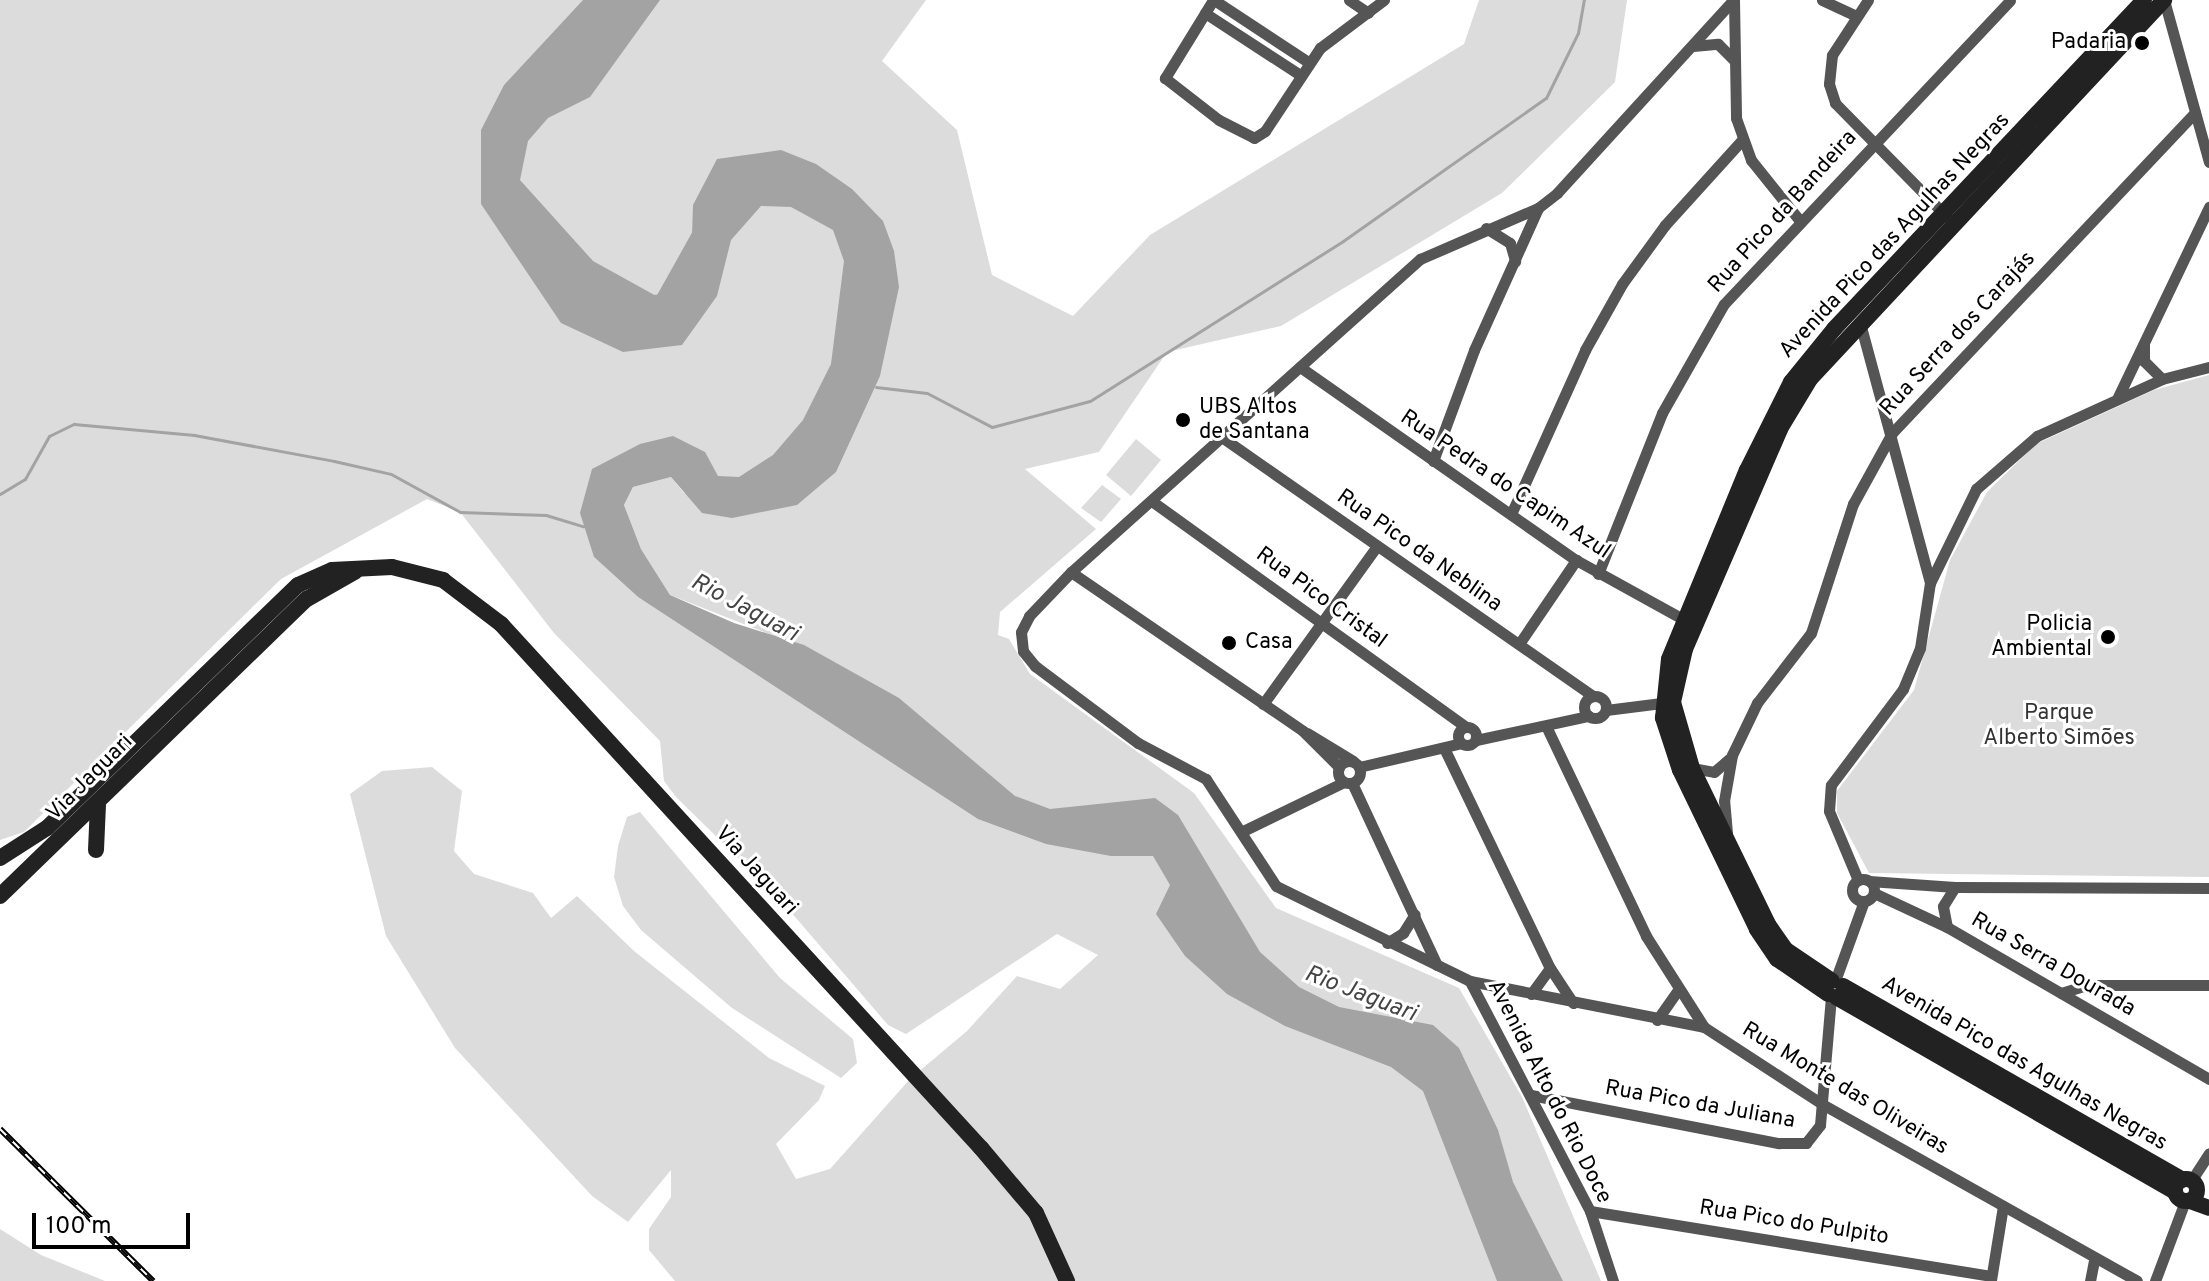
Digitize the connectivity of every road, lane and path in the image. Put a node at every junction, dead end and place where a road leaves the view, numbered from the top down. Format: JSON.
{"nodes":[{"id":1,"x":1214,"y":0,"type":"edge"},
{"id":2,"x":1349,"y":0,"type":"edge"},
{"id":3,"x":1384,"y":0,"type":"edge"},
{"id":4,"x":1734,"y":0,"type":"edge"},
{"id":5,"x":1822,"y":0,"type":"edge"},
{"id":6,"x":1868,"y":0,"type":"edge"},
{"id":7,"x":2010,"y":0,"type":"edge"},
{"id":8,"x":2144,"y":0,"type":"edge"},
{"id":9,"x":2164,"y":0,"type":"edge"},
{"id":10,"x":1205,"y":13,"type":"junction"},
{"id":11,"x":1368,"y":13,"type":"junction"},
{"id":12,"x":1857,"y":16,"type":"junction"},
{"id":13,"x":1693,"y":46,"type":"junction"},
{"id":14,"x":1734,"y":60,"type":"junction"},
{"id":15,"x":1308,"y":62,"type":"junction"},
{"id":16,"x":1300,"y":75,"type":"junction"},
{"id":17,"x":2195,"y":113,"type":"junction"},
{"id":18,"x":1743,"y":139,"type":"junction"},
{"id":19,"x":1872,"y":144,"type":"junction"},
{"id":20,"x":2209,"y":162,"type":"edge"},
{"id":21,"x":2209,"y":207,"type":"edge"},
{"id":22,"x":1538,"y":208,"type":"junction"},
{"id":23,"x":1948,"y":218,"type":"junction"},
{"id":24,"x":1800,"y":221,"type":"junction"},
{"id":25,"x":1486,"y":228,"type":"junction"},
{"id":26,"x":1515,"y":267,"type":"junction"},
{"id":27,"x":1860,"y":322,"type":"junction"},
{"id":28,"x":2144,"y":339,"type":"junction"},
{"id":29,"x":1300,"y":367,"type":"junction"},
{"id":30,"x":2209,"y":367,"type":"edge"},
{"id":31,"x":2162,"y":379,"type":"junction"},
{"id":32,"x":2118,"y":397,"type":"junction"},
{"id":33,"x":1892,"y":433,"type":"junction"},
{"id":34,"x":1223,"y":438,"type":"junction"},
{"id":35,"x":1433,"y":461,"type":"junction"},
{"id":36,"x":1153,"y":502,"type":"junction"},
{"id":37,"x":1512,"y":512,"type":"junction"},
{"id":38,"x":1377,"y":546,"type":"junction"},
{"id":39,"x":1576,"y":560,"type":"junction"},
{"id":40,"x":357,"y":570,"type":"junction"},
{"id":41,"x":1071,"y":572,"type":"junction"},
{"id":42,"x":1598,"y":574,"type":"junction"},
{"id":43,"x":1930,"y":583,"type":"junction"},
{"id":44,"x":1689,"y":622,"type":"junction"},
{"id":45,"x":1323,"y":624,"type":"junction"},
{"id":46,"x":1519,"y":644,"type":"junction"},
{"id":47,"x":1601,"y":702,"type":"junction"},
{"id":48,"x":1668,"y":702,"type":"junction"},
{"id":49,"x":1263,"y":704,"type":"junction"},
{"id":50,"x":1588,"y":716,"type":"junction"},
{"id":51,"x":1546,"y":726,"type":"junction"},
{"id":52,"x":1466,"y":727,"type":"junction"},
{"id":53,"x":1303,"y":731,"type":"junction"},
{"id":54,"x":1476,"y":740,"type":"junction"},
{"id":55,"x":1461,"y":743,"type":"junction"},
{"id":56,"x":1444,"y":748,"type":"junction"},
{"id":57,"x":1732,"y":755,"type":"junction"},
{"id":58,"x":1357,"y":764,"type":"junction"},
{"id":59,"x":1339,"y":767,"type":"junction"},
{"id":60,"x":1692,"y":768,"type":"junction"},
{"id":61,"x":1348,"y":782,"type":"junction"},
{"id":62,"x":99,"y":803,"type":"junction"},
{"id":63,"x":1243,"y":831,"type":"junction"},
{"id":64,"x":1728,"y":838,"type":"junction"},
{"id":65,"x":96,"y":850,"type":"dead end"},
{"id":66,"x":0,"y":858,"type":"edge"},
{"id":67,"x":1955,"y":887,"type":"junction"},
{"id":68,"x":1868,"y":888,"type":"junction"},
{"id":69,"x":2209,"y":888,"type":"edge"},
{"id":70,"x":0,"y":896,"type":"edge"},
{"id":71,"x":1415,"y":914,"type":"junction"},
{"id":72,"x":1854,"y":924,"type":"junction"},
{"id":73,"x":1947,"y":927,"type":"junction"},
{"id":74,"x":1387,"y":943,"type":"junction"},
{"id":75,"x":1437,"y":965,"type":"junction"},
{"id":76,"x":1550,"y":968,"type":"junction"},
{"id":77,"x":1470,"y":981,"type":"junction"},
{"id":78,"x":2209,"y":985,"type":"edge"},
{"id":79,"x":1834,"y":989,"type":"junction"},
{"id":80,"x":1678,"y":990,"type":"junction"},
{"id":81,"x":2061,"y":993,"type":"junction"},
{"id":82,"x":1531,"y":994,"type":"junction"},
{"id":83,"x":1573,"y":1003,"type":"junction"},
{"id":84,"x":1657,"y":1020,"type":"junction"},
{"id":85,"x":1704,"y":1027,"type":"junction"},
{"id":86,"x":2209,"y":1079,"type":"edge"},
{"id":87,"x":1531,"y":1095,"type":"junction"},
{"id":88,"x":1822,"y":1104,"type":"junction"},
{"id":89,"x":2209,"y":1153,"type":"edge"},
{"id":90,"x":2190,"y":1191,"type":"edge"},
{"id":91,"x":2003,"y":1206,"type":"junction"},
{"id":92,"x":2209,"y":1208,"type":"edge"},
{"id":93,"x":1590,"y":1211,"type":"junction"},
{"id":94,"x":2094,"y":1261,"type":"junction"},
{"id":95,"x":1991,"y":1279,"type":"edge"},
{"id":96,"x":1067,"y":1281,"type":"edge"},
{"id":97,"x":1613,"y":1281,"type":"edge"},
{"id":98,"x":2090,"y":1281,"type":"edge"},
{"id":99,"x":2137,"y":1281,"type":"edge"},
{"id":100,"x":2155,"y":1281,"type":"edge"}],
"edges":[{"from":1,"to":10,"type":"street"},
{"from":1,"to":15,"type":"street"},
{"from":2,"to":11,"type":"street"},
{"from":3,"to":11,"type":"street"},
{"from":4,"to":13,"type":"street","name":"Avenida Alto do Rio Doce"},
{"from":4,"to":14,"type":"street"},
{"from":5,"to":12,"type":"street"},
{"from":6,"to":12,"type":"street"},
{"from":7,"to":19,"type":"street","name":"Rua Pico da Bandeira"},
{"from":8,"to":23,"type":"street","name":"Avenida Pico das Agulhas Negras"},
{"from":9,"to":17,"type":"street"},
{"from":9,"to":23,"type":"street","name":"Avenida Pico das Agulhas Negras"},
{"from":10,"to":16,"type":"street"},
{"from":10,"to":16,"type":"street"},
{"from":11,"to":15,"type":"street"},
{"from":12,"to":19,"type":"street"},
{"from":13,"to":14,"type":"street"},
{"from":13,"to":22,"type":"street","name":"Avenida Alto do Rio Doce"},
{"from":14,"to":18,"type":"street"},
{"from":15,"to":16,"type":"street"},
{"from":17,"to":20,"type":"street"},
{"from":17,"to":33,"type":"street","name":"Rua Serra dos Carajás"},
{"from":18,"to":24,"type":"street"},
{"from":18,"to":37,"type":"street"},
{"from":19,"to":23,"type":"street"},
{"from":19,"to":24,"type":"street","name":"Rua Pico da Bandeira"},
{"from":21,"to":28,"type":"street"},
{"from":22,"to":25,"type":"street","name":"Avenida Alto do Rio Doce"},
{"from":22,"to":26,"type":"street"},
{"from":23,"to":27,"type":"street","name":"Avenida Pico das Agulhas Negras"},
{"from":23,"to":44,"type":"street","name":"Avenida Pico das Agulhas Negras"},
{"from":24,"to":42,"type":"street","name":"Rua Pico da Bandeira"},
{"from":25,"to":26,"type":"street"},
{"from":25,"to":29,"type":"street","name":"Avenida Alto do Rio Doce"},
{"from":26,"to":35,"type":"street"},
{"from":27,"to":33,"type":"street"},
{"from":27,"to":44,"type":"street","name":"Avenida Pico das Agulhas Negras"},
{"from":28,"to":31,"type":"street"},
{"from":28,"to":32,"type":"street"},
{"from":29,"to":34,"type":"street","name":"Avenida Alto do Rio Doce"},
{"from":29,"to":35,"type":"street","name":"Rua Pedra do Capim Azul"},
{"from":30,"to":31,"type":"street"},
{"from":31,"to":32,"type":"street"},
{"from":32,"to":43,"type":"street"},
{"from":33,"to":43,"type":"street"},
{"from":33,"to":57,"type":"street","name":"Rua Serra dos Carajás"},
{"from":34,"to":36,"type":"street","name":"Avenida Alto do Rio Doce"},
{"from":34,"to":38,"type":"street","name":"Rua Pico da Neblina"},
{"from":35,"to":37,"type":"street","name":"Rua Pedra do Capim Azul"},
{"from":36,"to":41,"type":"street","name":"Avenida Alto do Rio Doce"},
{"from":36,"to":45,"type":"street","name":"Rua Pico Cristal"},
{"from":37,"to":39,"type":"street","name":"Rua Pedra do Capim Azul"},
{"from":38,"to":45,"type":"street"},
{"from":38,"to":46,"type":"street","name":"Rua Pico da Neblina"},
{"from":39,"to":42,"type":"street","name":"Rua Pedra do Capim Azul"},
{"from":39,"to":46,"type":"street"},
{"from":40,"to":62,"type":"street","name":"Via Jaguari"},
{"from":40,"to":66,"type":"street","name":"Via Jaguari"},
{"from":40,"to":96,"type":"street","name":"Via Jaguari"},
{"from":41,"to":49,"type":"street"},
{"from":41,"to":63,"type":"street","name":"Avenida Alto do Rio Doce"},
{"from":42,"to":44,"type":"street","name":"Rua Pedra do Capim Azul"},
{"from":43,"to":68,"type":"street"},
{"from":44,"to":48,"type":"street","name":"Avenida Pico das Agulhas Negras"},
{"from":45,"to":49,"type":"street"},
{"from":45,"to":52,"type":"street","name":"Rua Pico Cristal"},
{"from":46,"to":47,"type":"street","name":"Rua Pico da Neblina"},
{"from":47,"to":48,"type":"street"},
{"from":47,"to":50,"type":"street"},
{"from":47,"to":50,"type":"street"},
{"from":48,"to":60,"type":"street","name":"Avenida Pico das Agulhas Negras"},
{"from":48,"to":79,"type":"street","name":"Avenida Pico das Agulhas Negras"},
{"from":49,"to":53,"type":"street"},
{"from":50,"to":51,"type":"street"},
{"from":51,"to":54,"type":"street"},
{"from":51,"to":80,"type":"street","name":"Rua Monte das Oliveiras"},
{"from":52,"to":54,"type":"street","name":"Rua Pico Cristal"},
{"from":52,"to":55,"type":"street"},
{"from":53,"to":58,"type":"street"},
{"from":53,"to":59,"type":"street"},
{"from":54,"to":55,"type":"street"},
{"from":55,"to":56,"type":"street"},
{"from":56,"to":58,"type":"street"},
{"from":56,"to":76,"type":"street"},
{"from":57,"to":60,"type":"street"},
{"from":57,"to":64,"type":"street","name":"Rua Serra dos Carajás"},
{"from":58,"to":59,"type":"street"},
{"from":58,"to":61,"type":"street"},
{"from":59,"to":61,"type":"street"},
{"from":60,"to":64,"type":"street","name":"Avenida Pico das Agulhas Negras"},
{"from":61,"to":63,"type":"street"},
{"from":61,"to":71,"type":"street"},
{"from":62,"to":65,"type":"street"},
{"from":62,"to":70,"type":"street","name":"Via Jaguari"},
{"from":63,"to":74,"type":"street","name":"Avenida Alto do Rio Doce"},
{"from":64,"to":79,"type":"street","name":"Avenida Pico das Agulhas Negras"},
{"from":67,"to":68,"type":"street"},
{"from":67,"to":69,"type":"street"},
{"from":67,"to":73,"type":"street"},
{"from":68,"to":72,"type":"street","name":"Rua Pico da Juliana"},
{"from":68,"to":72,"type":"street","name":"Rua Pico da Juliana"},
{"from":68,"to":73,"type":"street","name":"Rua Serra Dourada"},
{"from":71,"to":74,"type":"street"},
{"from":71,"to":75,"type":"street"},
{"from":72,"to":79,"type":"street","name":"Rua Pico da Juliana"},
{"from":73,"to":81,"type":"street","name":"Rua Serra Dourada"},
{"from":74,"to":75,"type":"street","name":"Avenida Alto do Rio Doce"},
{"from":75,"to":77,"type":"street","name":"Avenida Alto do Rio Doce"},
{"from":76,"to":82,"type":"street"},
{"from":76,"to":83,"type":"street"},
{"from":77,"to":82,"type":"street"},
{"from":77,"to":87,"type":"street","name":"Avenida Alto do Rio Doce"},
{"from":78,"to":81,"type":"street"},
{"from":79,"to":88,"type":"street","name":"Rua Pico da Juliana"},
{"from":79,"to":90,"type":"street","name":"Avenida Pico das Agulhas Negras"},
{"from":80,"to":84,"type":"street"},
{"from":80,"to":85,"type":"street","name":"Rua Monte das Oliveiras"},
{"from":81,"to":86,"type":"street","name":"Rua Serra Dourada"},
{"from":82,"to":83,"type":"street"},
{"from":83,"to":84,"type":"street"},
{"from":84,"to":85,"type":"street"},
{"from":85,"to":88,"type":"street","name":"Rua Monte das Oliveiras"},
{"from":87,"to":88,"type":"street","name":"Rua Pico da Juliana"},
{"from":87,"to":93,"type":"street","name":"Avenida Alto do Rio Doce"},
{"from":88,"to":91,"type":"street","name":"Rua Monte das Oliveiras"},
{"from":89,"to":90,"type":"street"},
{"from":90,"to":92,"type":"street","name":"Avenida Pico das Agulhas Negras"},
{"from":90,"to":100,"type":"street"},
{"from":91,"to":94,"type":"street","name":"Rua Monte das Oliveiras"},
{"from":91,"to":95,"type":"street"},
{"from":93,"to":95,"type":"street","name":"Rua Pico do Pulpito"},
{"from":93,"to":97,"type":"street","name":"Avenida Alto do Rio Doce"},
{"from":94,"to":98,"type":"street"},
{"from":94,"to":99,"type":"street","name":"Rua Monte das Oliveiras"}]}
